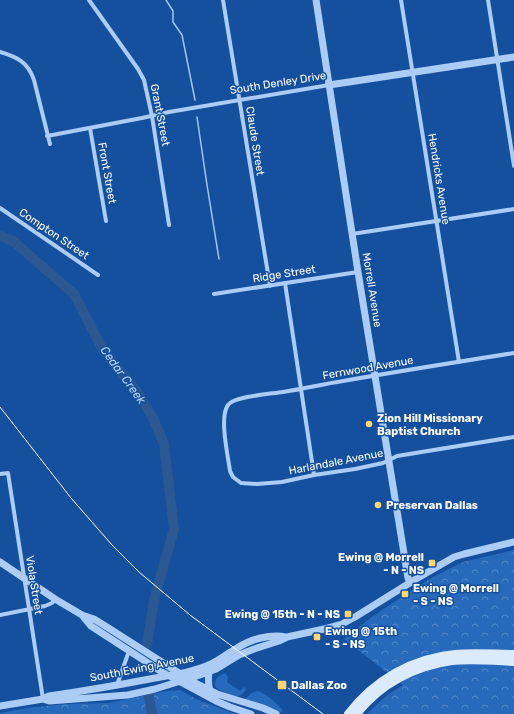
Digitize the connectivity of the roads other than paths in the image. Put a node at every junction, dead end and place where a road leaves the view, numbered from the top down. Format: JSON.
{"nodes":[{"id":1,"x":89,"y":0,"type":"edge"},
{"id":2,"x":223,"y":0,"type":"edge"},
{"id":3,"x":316,"y":0,"type":"edge"},
{"id":4,"x":401,"y":0,"type":"edge"},
{"id":5,"x":488,"y":0,"type":"edge"},
{"id":6,"x":0,"y":52,"type":"edge"},
{"id":7,"x":514,"y":57,"type":"edge"},
{"id":8,"x":497,"y":60,"type":"junction"},
{"id":9,"x":413,"y":72,"type":"junction"},
{"id":10,"x":329,"y":85,"type":"junction"},
{"id":11,"x":240,"y":100,"type":"junction"},
{"id":12,"x":152,"y":116,"type":"junction"},
{"id":13,"x":90,"y":128,"type":"junction"},
{"id":14,"x":48,"y":136,"type":"junction"},
{"id":15,"x":50,"y":144,"type":"dead end"},
{"id":16,"x":514,"y":166,"type":"edge"},
{"id":17,"x":0,"y":208,"type":"edge"},
{"id":18,"x":514,"y":209,"type":"edge"},
{"id":19,"x":106,"y":221,"type":"dead end"},
{"id":20,"x":436,"y":221,"type":"junction"},
{"id":21,"x":170,"y":225,"type":"dead end"},
{"id":22,"x":352,"y":234,"type":"junction"},
{"id":23,"x":358,"y":272,"type":"junction"},
{"id":24,"x":98,"y":275,"type":"dead end"},
{"id":25,"x":285,"y":284,"type":"junction"},
{"id":26,"x":270,"y":286,"type":"junction"},
{"id":27,"x":214,"y":294,"type":"dead end"},
{"id":28,"x":514,"y":353,"type":"edge"},
{"id":29,"x":459,"y":362,"type":"junction"},
{"id":30,"x":375,"y":376,"type":"junction"},
{"id":31,"x":300,"y":389,"type":"junction"},
{"id":32,"x":514,"y":437,"type":"edge"},
{"id":33,"x":389,"y":461,"type":"junction"},
{"id":34,"x":0,"y":474,"type":"edge"},
{"id":35,"x":314,"y":476,"type":"junction"},
{"id":36,"x":233,"y":477,"type":"joint"},
{"id":37,"x":514,"y":542,"type":"edge"},
{"id":38,"x":0,"y":562,"type":"edge"},
{"id":39,"x":24,"y":578,"type":"junction"},
{"id":40,"x":410,"y":583,"type":"junction"},
{"id":41,"x":55,"y":598,"type":"junction"},
{"id":42,"x":29,"y":610,"type":"junction"},
{"id":43,"x":0,"y":615,"type":"edge"},
{"id":44,"x":82,"y":615,"type":"junction"},
{"id":45,"x":287,"y":637,"type":"junction"},
{"id":46,"x":129,"y":651,"type":"junction"},
{"id":47,"x":514,"y":654,"type":"edge"},
{"id":48,"x":514,"y":662,"type":"edge"},
{"id":49,"x":209,"y":672,"type":"junction"},
{"id":50,"x":403,"y":672,"type":"junction"},
{"id":51,"x":180,"y":673,"type":"junction"},
{"id":52,"x":169,"y":676,"type":"junction"},
{"id":53,"x":188,"y":679,"type":"junction"},
{"id":54,"x":180,"y":682,"type":"junction"},
{"id":55,"x":117,"y":686,"type":"junction"},
{"id":56,"x":210,"y":690,"type":"junction"},
{"id":57,"x":108,"y":697,"type":"junction"},
{"id":58,"x":43,"y":700,"type":"junction"},
{"id":59,"x":0,"y":706,"type":"edge"},
{"id":60,"x":252,"y":714,"type":"edge"},
{"id":61,"x":276,"y":714,"type":"edge"},
{"id":62,"x":348,"y":714,"type":"edge"},
{"id":63,"x":357,"y":714,"type":"edge"}],
"edges":[{"from":1,"to":12,"type":"street","name":"Grant Street"},
{"from":2,"to":11,"type":"street","name":"Claude Street"},
{"from":3,"to":10,"type":"street","name":"Morrell Avenue"},
{"from":4,"to":9,"type":"street","name":"Hendricks Avenue"},
{"from":5,"to":8,"type":"street"},
{"from":6,"to":14,"type":"street"},
{"from":7,"to":8,"type":"street","name":"South Denley Drive"},
{"from":8,"to":9,"type":"street","name":"South Denley Drive"},
{"from":8,"to":16,"type":"street"},
{"from":9,"to":10,"type":"street","name":"South Denley Drive"},
{"from":9,"to":20,"type":"street","name":"Hendricks Avenue"},
{"from":10,"to":11,"type":"street","name":"South Denley Drive"},
{"from":10,"to":22,"type":"street","name":"Morrell Avenue"},
{"from":11,"to":12,"type":"street","name":"South Denley Drive"},
{"from":11,"to":26,"type":"street","name":"Claude Street"},
{"from":12,"to":13,"type":"street","name":"South Denley Drive"},
{"from":12,"to":21,"type":"street","name":"Grant Street"},
{"from":13,"to":14,"type":"street","name":"South Denley Drive"},
{"from":13,"to":19,"type":"street","name":"Front Street"},
{"from":14,"to":15,"type":"street"},
{"from":17,"to":24,"type":"street","name":"Compton Street"},
{"from":18,"to":20,"type":"street"},
{"from":20,"to":22,"type":"street"},
{"from":20,"to":29,"type":"street","name":"Hendricks Avenue"},
{"from":22,"to":23,"type":"street","name":"Morrell Avenue"},
{"from":23,"to":25,"type":"street","name":"Ridge Street"},
{"from":23,"to":30,"type":"street","name":"Morrell Avenue"},
{"from":25,"to":26,"type":"street","name":"Ridge Street"},
{"from":25,"to":31,"type":"street"},
{"from":26,"to":27,"type":"street","name":"Ridge Street"},
{"from":28,"to":29,"type":"street","name":"Fernwood Avenue"},
{"from":29,"to":30,"type":"street","name":"Fernwood Avenue"},
{"from":30,"to":31,"type":"street","name":"Fernwood Avenue"},
{"from":30,"to":33,"type":"street","name":"Morrell Avenue"},
{"from":31,"to":35,"type":"street"},
{"from":31,"to":36,"type":"street","name":"Fernwood Avenue"},
{"from":32,"to":33,"type":"street","name":"Harlandale Avenue"},
{"from":33,"to":35,"type":"street","name":"Harlandale Avenue"},
{"from":33,"to":40,"type":"street","name":"Morrell Avenue"},
{"from":34,"to":39,"type":"street","name":"Viola Street"},
{"from":35,"to":36,"type":"street","name":"Harlandale Avenue"},
{"from":37,"to":40,"type":"street","name":"South Ewing Avenue"},
{"from":38,"to":39,"type":"street"},
{"from":39,"to":41,"type":"street"},
{"from":39,"to":42,"type":"street","name":"Viola Street"},
{"from":40,"to":45,"type":"street","name":"South Ewing Avenue"},
{"from":41,"to":42,"type":"street"},
{"from":41,"to":44,"type":"street"},
{"from":42,"to":43,"type":"street"},
{"from":42,"to":58,"type":"street","name":"Viola Street"},
{"from":44,"to":46,"type":"street"},
{"from":44,"to":51,"type":"street"},
{"from":45,"to":49,"type":"street","name":"South Ewing Avenue"},
{"from":45,"to":51,"type":"street","name":"South Ewing Avenue"},
{"from":46,"to":52,"type":"street"},
{"from":46,"to":55,"type":"street"},
{"from":47,"to":50,"type":"main road"},
{"from":48,"to":50,"type":"main road"},
{"from":49,"to":53,"type":"street","name":"South Ewing Avenue"},
{"from":49,"to":56,"type":"street"},
{"from":50,"to":62,"type":"main road"},
{"from":50,"to":63,"type":"main road"},
{"from":51,"to":52,"type":"street","name":"South Ewing Avenue"},
{"from":51,"to":53,"type":"street"},
{"from":52,"to":54,"type":"street"},
{"from":52,"to":55,"type":"street","name":"South Ewing Avenue"},
{"from":53,"to":54,"type":"street","name":"South Ewing Avenue"},
{"from":53,"to":56,"type":"street"},
{"from":54,"to":57,"type":"street","name":"South Ewing Avenue"},
{"from":54,"to":60,"type":"street"},
{"from":55,"to":57,"type":"street"},
{"from":55,"to":58,"type":"street","name":"South Ewing Avenue"},
{"from":56,"to":61,"type":"street"},
{"from":57,"to":58,"type":"street","name":"South Ewing Avenue"},
{"from":58,"to":59,"type":"street","name":"South Ewing Avenue"}]}
